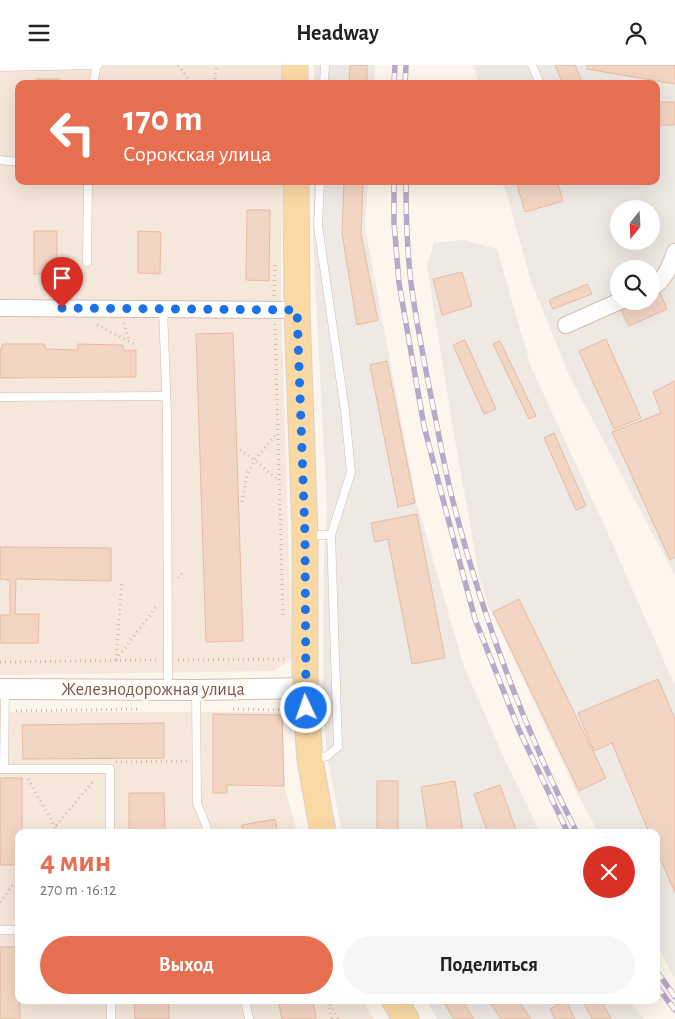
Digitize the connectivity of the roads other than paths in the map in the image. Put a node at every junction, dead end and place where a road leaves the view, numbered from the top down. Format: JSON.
{"nodes":[{"id":1,"x":97,"y":65,"type":"edge"},
{"id":2,"x":295,"y":65,"type":"edge"},
{"id":3,"x":325,"y":65,"type":"edge"},
{"id":4,"x":532,"y":65,"type":"edge"},
{"id":5,"x":0,"y":67,"type":"edge"},
{"id":6,"x":95,"y":80,"type":"edge"},
{"id":7,"x":295,"y":80,"type":"edge"},
{"id":8,"x":324,"y":80,"type":"edge"},
{"id":9,"x":538,"y":80,"type":"edge"},
{"id":10,"x":0,"y":160,"type":"edge"},
{"id":11,"x":15,"y":161,"type":"edge"},
{"id":12,"x":88,"y":185,"type":"edge"},
{"id":13,"x":296,"y":185,"type":"edge"},
{"id":14,"x":320,"y":185,"type":"edge"},
{"id":15,"x":675,"y":252,"type":"edge"},
{"id":16,"x":87,"y":263,"type":"dead end"},
{"id":17,"x":660,"y":280,"type":"edge"},
{"id":18,"x":610,"y":305,"type":"edge"},
{"id":19,"x":0,"y":308,"type":"edge"},
{"id":20,"x":163,"y":308,"type":"junction"},
{"id":21,"x":286,"y":310,"type":"junction"},
{"id":22,"x":566,"y":325,"type":"dead end"},
{"id":23,"x":166,"y":396,"type":"junction"},
{"id":24,"x":0,"y":397,"type":"edge"},
{"id":25,"x":305,"y":535,"type":"junction"},
{"id":26,"x":331,"y":535,"type":"junction"},
{"id":27,"x":305,"y":688,"type":"junction"},
{"id":28,"x":3,"y":689,"type":"edge"},
{"id":29,"x":168,"y":689,"type":"junction"},
{"id":30,"x":196,"y":690,"type":"junction"},
{"id":31,"x":310,"y":760,"type":"junction"},
{"id":32,"x":2,"y":769,"type":"edge"},
{"id":33,"x":110,"y":829,"type":"edge"},
{"id":34,"x":207,"y":829,"type":"edge"},
{"id":35,"x":322,"y":829,"type":"edge"},
{"id":36,"x":0,"y":930,"type":"edge"},
{"id":37,"x":15,"y":930,"type":"edge"},
{"id":38,"x":111,"y":1004,"type":"edge"},
{"id":39,"x":246,"y":1004,"type":"edge"},
{"id":40,"x":397,"y":1004,"type":"edge"},
{"id":41,"x":112,"y":1019,"type":"edge"},
{"id":42,"x":249,"y":1019,"type":"edge"},
{"id":43,"x":406,"y":1019,"type":"edge"}],
"edges":[{"from":1,"to":5,"type":"lane"},
{"from":1,"to":6,"type":"lane"},
{"from":2,"to":7,"type":"main road"},
{"from":3,"to":8,"type":"lane"},
{"from":4,"to":9,"type":"lane"},
{"from":10,"to":11,"type":"lane"},
{"from":12,"to":16,"type":"lane"},
{"from":13,"to":21,"type":"main road"},
{"from":14,"to":26,"type":"lane"},
{"from":15,"to":17,"type":"street"},
{"from":18,"to":22,"type":"street"},
{"from":19,"to":20,"type":"street"},
{"from":20,"to":21,"type":"street"},
{"from":20,"to":23,"type":"lane"},
{"from":21,"to":25,"type":"main road"},
{"from":23,"to":24,"type":"lane"},
{"from":23,"to":29,"type":"lane"},
{"from":25,"to":26,"type":"lane"},
{"from":25,"to":27,"type":"main road"},
{"from":26,"to":31,"type":"lane"},
{"from":27,"to":30,"type":"street","name":"Железнодорожная улица"},
{"from":27,"to":31,"type":"main road"},
{"from":28,"to":29,"type":"street","name":"Железнодорожная улица"},
{"from":28,"to":32,"type":"lane"},
{"from":29,"to":30,"type":"street","name":"Железнодорожная улица"},
{"from":30,"to":34,"type":"lane"},
{"from":31,"to":35,"type":"main road"},
{"from":32,"to":33,"type":"lane"},
{"from":36,"to":37,"type":"lane"},
{"from":38,"to":41,"type":"lane"},
{"from":39,"to":42,"type":"lane"},
{"from":40,"to":43,"type":"main road"}]}
